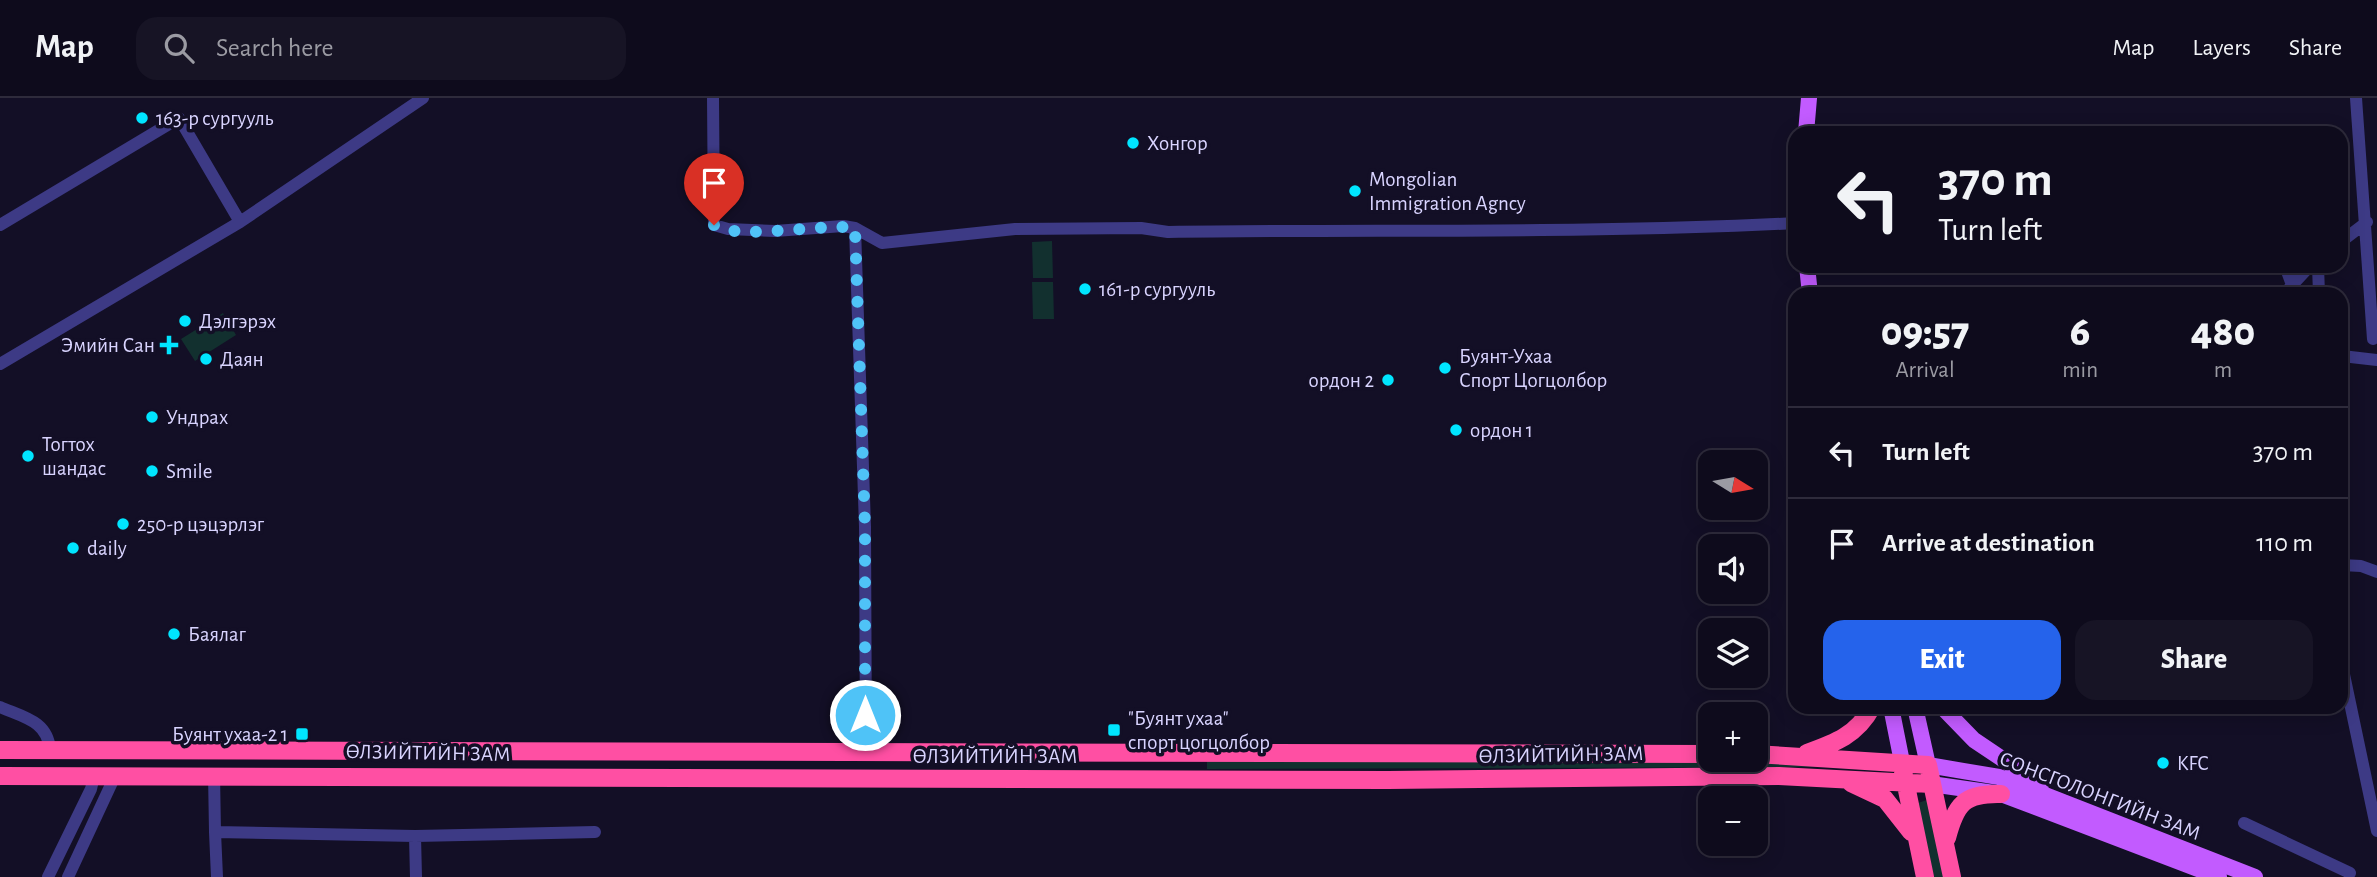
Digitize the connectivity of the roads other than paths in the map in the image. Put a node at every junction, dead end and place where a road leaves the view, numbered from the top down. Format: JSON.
{"nodes":[{"id":1,"x":424,"y":98,"type":"edge"},
{"id":2,"x":713,"y":98,"type":"edge"},
{"id":3,"x":1810,"y":98,"type":"edge"},
{"id":4,"x":2356,"y":98,"type":"edge"},
{"id":5,"x":1808,"y":126,"type":"edge"},
{"id":6,"x":240,"y":222,"type":"junction"},
{"id":7,"x":2367,"y":222,"type":"junction"},
{"id":8,"x":1788,"y":223,"type":"edge"},
{"id":9,"x":0,"y":225,"type":"edge"},
{"id":10,"x":855,"y":228,"type":"junction"},
{"id":11,"x":2348,"y":236,"type":"edge"},
{"id":12,"x":2304,"y":273,"type":"edge"},
{"id":13,"x":2291,"y":287,"type":"edge"},
{"id":14,"x":2373,"y":339,"type":"dead end"},
{"id":15,"x":2348,"y":357,"type":"edge"},
{"id":16,"x":2377,"y":360,"type":"edge"},
{"id":17,"x":0,"y":363,"type":"edge"},
{"id":18,"x":2348,"y":565,"type":"edge"},
{"id":19,"x":2377,"y":572,"type":"edge"},
{"id":20,"x":2348,"y":693,"type":"edge"},
{"id":21,"x":0,"y":707,"type":"edge"},
{"id":22,"x":1867,"y":714,"type":"edge"},
{"id":23,"x":1892,"y":714,"type":"edge"},
{"id":24,"x":1917,"y":714,"type":"edge"},
{"id":25,"x":1949,"y":714,"type":"edge"},
{"id":26,"x":0,"y":750,"type":"edge"},
{"id":27,"x":50,"y":750,"type":"junction"},
{"id":28,"x":695,"y":752,"type":"junction"},
{"id":29,"x":866,"y":753,"type":"junction"},
{"id":30,"x":1698,"y":754,"type":"edge"},
{"id":31,"x":1768,"y":755,"type":"edge"},
{"id":32,"x":1797,"y":756,"type":"junction"},
{"id":33,"x":1902,"y":762,"type":"junction"},
{"id":34,"x":1928,"y":765,"type":"junction"},
{"id":35,"x":214,"y":774,"type":"junction"},
{"id":36,"x":0,"y":776,"type":"edge"},
{"id":37,"x":94,"y":776,"type":"junction"},
{"id":38,"x":115,"y":776,"type":"junction"},
{"id":39,"x":1835,"y":777,"type":"junction"},
{"id":40,"x":694,"y":778,"type":"junction"},
{"id":41,"x":1905,"y":780,"type":"junction"},
{"id":42,"x":1931,"y":783,"type":"junction"},
{"id":43,"x":2001,"y":794,"type":"junction"},
{"id":44,"x":2069,"y":803,"type":"junction"},
{"id":45,"x":2244,"y":823,"type":"dead end"},
{"id":46,"x":2377,"y":831,"type":"edge"},
{"id":47,"x":215,"y":832,"type":"junction"},
{"id":48,"x":595,"y":832,"type":"dead end"},
{"id":49,"x":415,"y":836,"type":"junction"},
{"id":50,"x":1915,"y":838,"type":"junction"},
{"id":51,"x":1945,"y":845,"type":"junction"},
{"id":52,"x":2350,"y":873,"type":"dead end"},
{"id":53,"x":48,"y":877,"type":"edge"},
{"id":54,"x":68,"y":877,"type":"edge"},
{"id":55,"x":217,"y":877,"type":"edge"},
{"id":56,"x":416,"y":877,"type":"edge"},
{"id":57,"x":1924,"y":877,"type":"edge"},
{"id":58,"x":1952,"y":877,"type":"edge"},
{"id":59,"x":2219,"y":877,"type":"edge"},
{"id":60,"x":2255,"y":877,"type":"edge"}],
"edges":[{"from":1,"to":6,"type":"street"},
{"from":2,"to":10,"type":"street"},
{"from":3,"to":5,"type":"main road"},
{"from":4,"to":7,"type":"street"},
{"from":6,"to":9,"type":"street"},
{"from":6,"to":17,"type":"street"},
{"from":7,"to":11,"type":"street"},
{"from":7,"to":14,"type":"street"},
{"from":8,"to":10,"type":"street"},
{"from":10,"to":29,"type":"street"},
{"from":12,"to":13,"type":"street"},
{"from":15,"to":16,"type":"street"},
{"from":18,"to":19,"type":"street"},
{"from":20,"to":46,"type":"street"},
{"from":21,"to":27,"type":"street"},
{"from":22,"to":32,"type":"highway"},
{"from":23,"to":33,"type":"main road"},
{"from":24,"to":34,"type":"main road"},
{"from":25,"to":44,"type":"main road"},
{"from":26,"to":27,"type":"highway","name":"ӨЛЗИЙТИЙН ЗАМ"},
{"from":27,"to":28,"type":"highway","name":"ӨЛЗИЙТИЙН ЗАМ"},
{"from":28,"to":29,"type":"highway","name":"ӨЛЗИЙТИЙН ЗАМ"},
{"from":28,"to":40,"type":"highway"},
{"from":29,"to":30,"type":"highway","name":"ӨЛЗИЙТИЙН ЗАМ"},
{"from":31,"to":32,"type":"highway"},
{"from":32,"to":33,"type":"highway"},
{"from":33,"to":34,"type":"highway"},
{"from":33,"to":41,"type":"highway"},
{"from":34,"to":42,"type":"highway"},
{"from":34,"to":44,"type":"main road","name":"СОНСГОЛОНГИЙН ЗАМ"},
{"from":35,"to":38,"type":"highway","name":"ӨЛЗИЙТИЙН ЗАМ"},
{"from":35,"to":40,"type":"highway","name":"ӨЛЗИЙТИЙН ЗАМ"},
{"from":35,"to":47,"type":"street"},
{"from":36,"to":37,"type":"highway","name":"ӨЛЗИЙТИЙН ЗАМ"},
{"from":37,"to":38,"type":"highway","name":"ӨЛЗИЙТИЙН ЗАМ"},
{"from":37,"to":53,"type":"street"},
{"from":38,"to":54,"type":"street"},
{"from":39,"to":40,"type":"highway","name":"ӨЛЗИЙТИЙН ЗАМ"},
{"from":39,"to":41,"type":"highway","name":"ӨЛЗИЙТИЙН ЗАМ"},
{"from":39,"to":50,"type":"highway"},
{"from":41,"to":42,"type":"highway","name":"ӨЛЗИЙТИЙН ЗАМ"},
{"from":41,"to":50,"type":"highway"},
{"from":42,"to":43,"type":"main road","name":"СОНСГОЛОНГИЙН ЗАМ"},
{"from":42,"to":51,"type":"highway"},
{"from":43,"to":51,"type":"highway"},
{"from":43,"to":59,"type":"main road","name":"СОНСГОЛОНГИЙН ЗАМ"},
{"from":44,"to":60,"type":"main road","name":"СОНСГОЛОНГИЙН ЗАМ"},
{"from":45,"to":52,"type":"street"},
{"from":47,"to":49,"type":"street"},
{"from":47,"to":55,"type":"street"},
{"from":48,"to":49,"type":"street"},
{"from":49,"to":56,"type":"street"},
{"from":50,"to":57,"type":"highway"},
{"from":51,"to":58,"type":"highway"}]}
